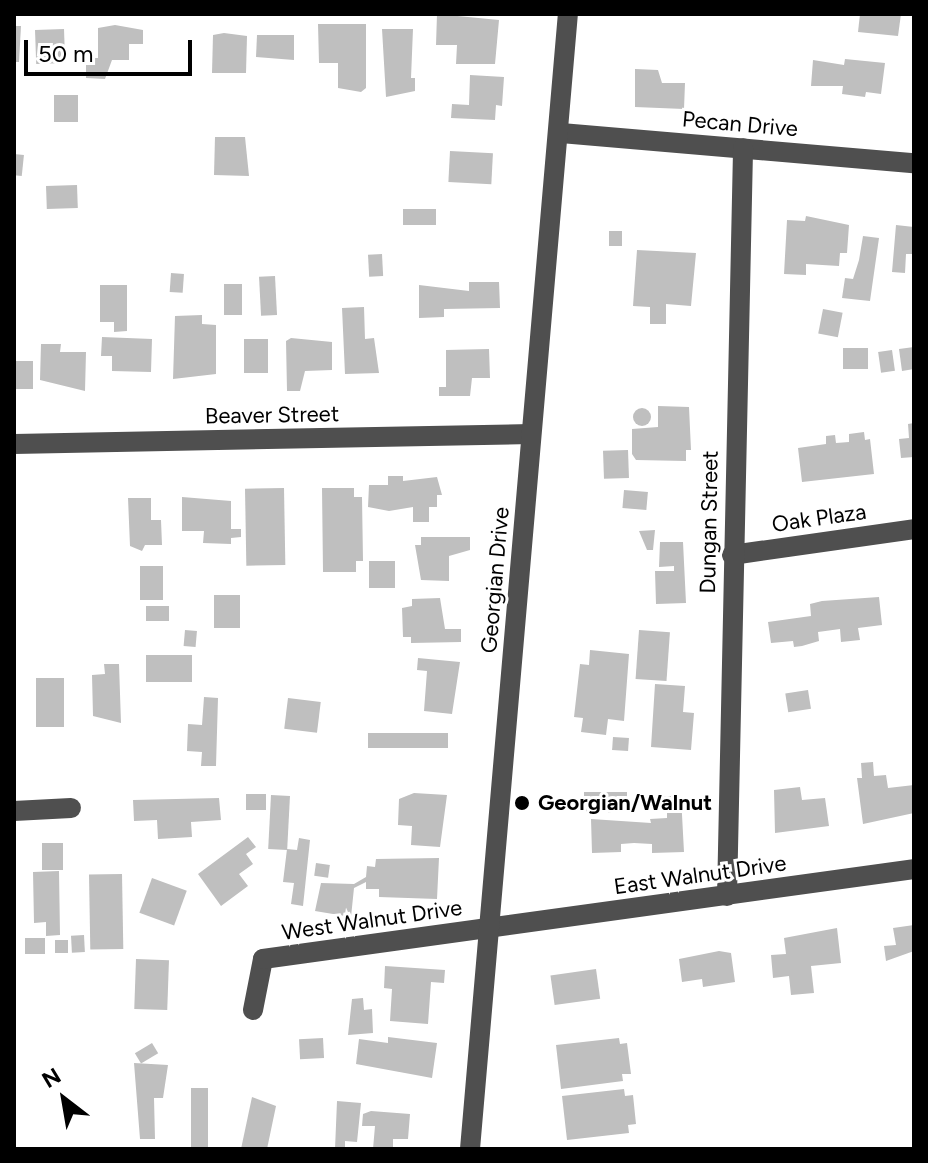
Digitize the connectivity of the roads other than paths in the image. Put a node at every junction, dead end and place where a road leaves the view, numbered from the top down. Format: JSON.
{"nodes":[{"id":1,"x":568,"y":14,"type":"edge"},
{"id":2,"x":561,"y":133,"type":"junction"},
{"id":3,"x":743,"y":148,"type":"junction"},
{"id":4,"x":914,"y":163,"type":"edge"},
{"id":5,"x":531,"y":434,"type":"junction"},
{"id":6,"x":14,"y":444,"type":"edge"},
{"id":7,"x":914,"y":529,"type":"edge"},
{"id":8,"x":732,"y":555,"type":"junction"},
{"id":9,"x":71,"y":808,"type":"dead end"},
{"id":10,"x":14,"y":811,"type":"edge"},
{"id":11,"x":914,"y":869,"type":"edge"},
{"id":12,"x":727,"y":896,"type":"junction"},
{"id":13,"x":491,"y":926,"type":"junction"},
{"id":14,"x":253,"y":1010,"type":"dead end"},
{"id":15,"x":470,"y":1149,"type":"edge"}],
"edges":[{"from":1,"to":2,"type":"street","name":"Georgian Drive"},
{"from":2,"to":3,"type":"street","name":"Pecan Drive"},
{"from":2,"to":5,"type":"street","name":"Georgian Drive"},
{"from":3,"to":4,"type":"street","name":"Pecan Drive"},
{"from":3,"to":8,"type":"street","name":"Dungan Street"},
{"from":5,"to":6,"type":"street","name":"Beaver Street"},
{"from":5,"to":13,"type":"street","name":"Georgian Drive"},
{"from":7,"to":8,"type":"street","name":"Oak Plaza"},
{"from":8,"to":12,"type":"street","name":"Dungan Street"},
{"from":9,"to":10,"type":"street"},
{"from":11,"to":12,"type":"street","name":"East Walnut Drive"},
{"from":12,"to":13,"type":"street","name":"East Walnut Drive"},
{"from":13,"to":14,"type":"street","name":"West Walnut Drive"},
{"from":13,"to":15,"type":"street","name":"Georgian Drive"}]}
